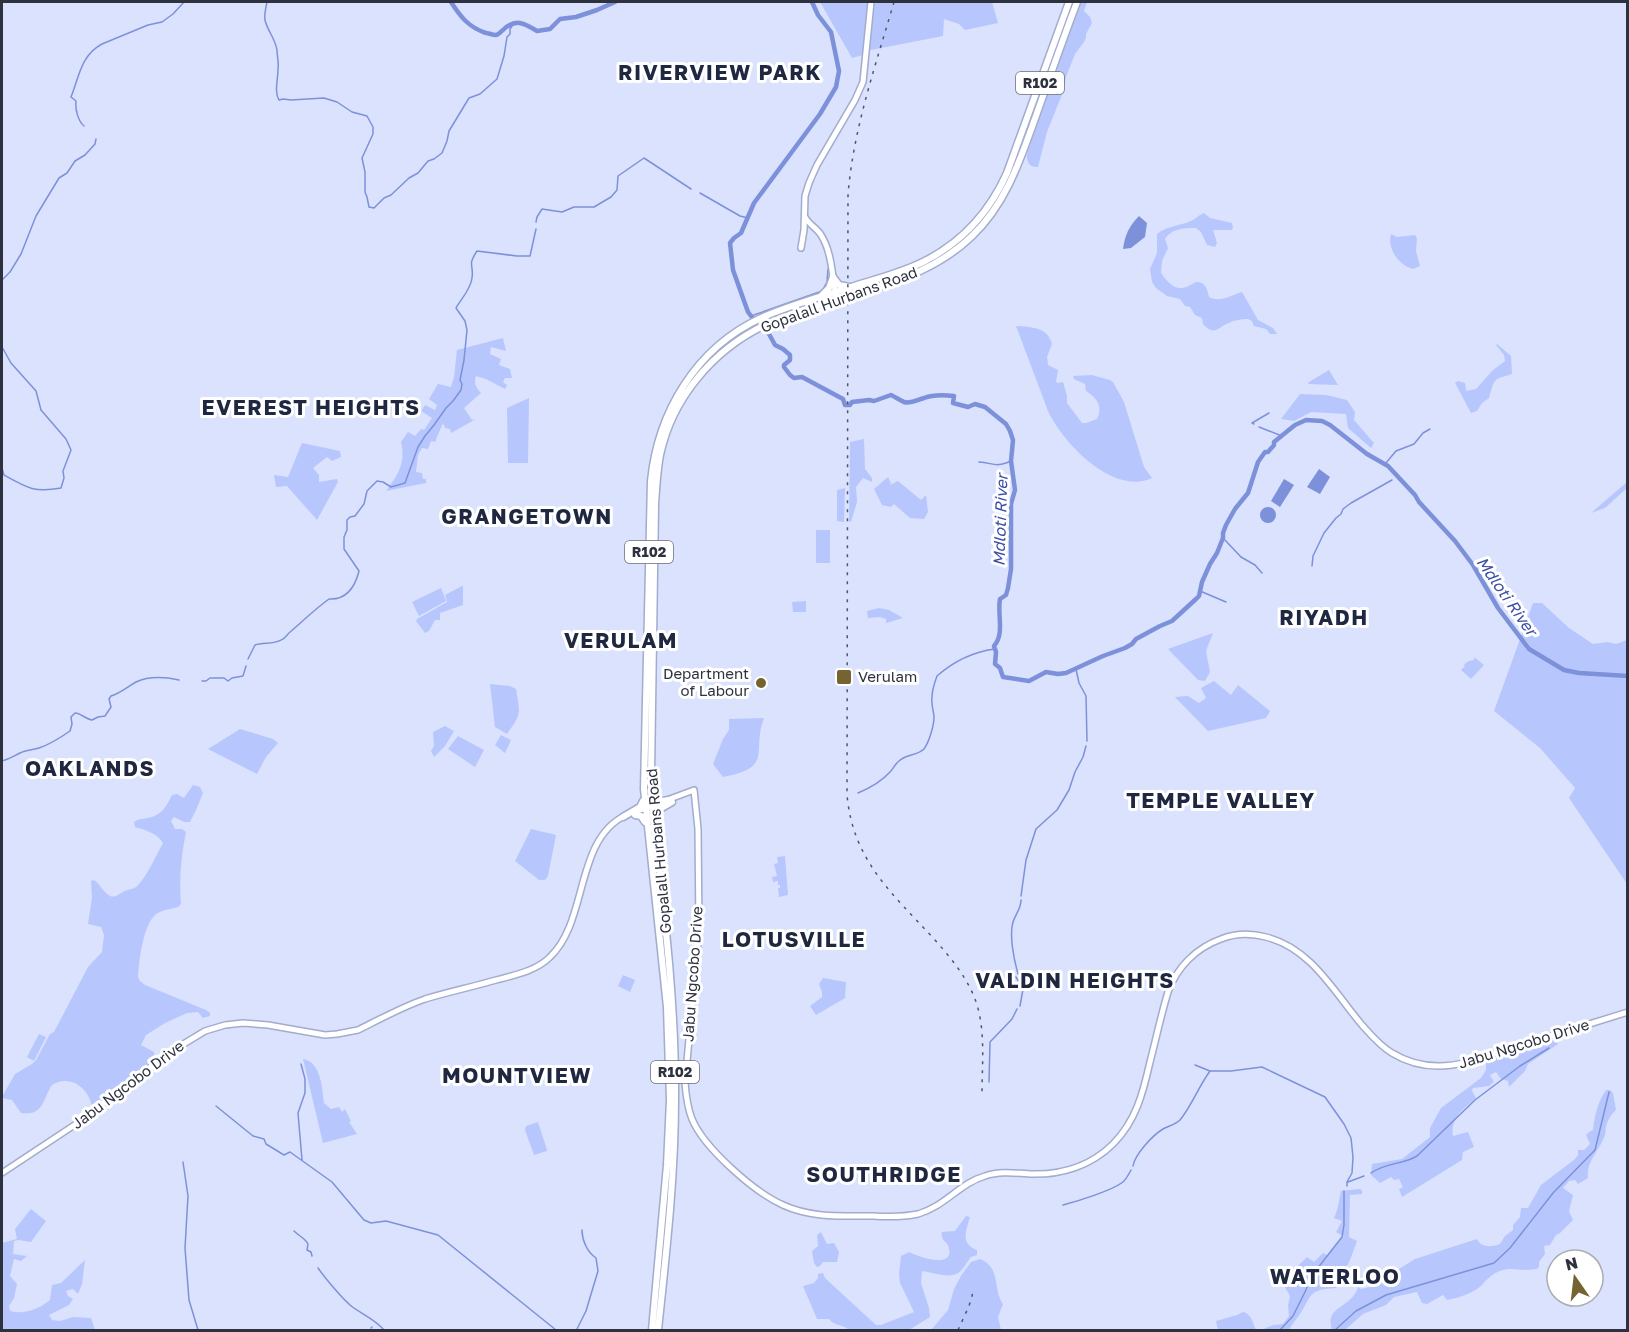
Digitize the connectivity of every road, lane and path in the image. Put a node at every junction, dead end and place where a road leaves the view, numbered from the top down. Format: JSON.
{"nodes":[{"id":1,"x":871,"y":2,"type":"edge"},
{"id":2,"x":1069,"y":2,"type":"edge"},
{"id":3,"x":1077,"y":2,"type":"edge"},
{"id":4,"x":1012,"y":160,"type":"junction"},
{"id":5,"x":1017,"y":166,"type":"junction"},
{"id":6,"x":1007,"y":173,"type":"junction"},
{"id":7,"x":805,"y":216,"type":"junction"},
{"id":8,"x":801,"y":248,"type":"dead end"},
{"id":9,"x":833,"y":277,"type":"junction"},
{"id":10,"x":852,"y":287,"type":"junction"},
{"id":11,"x":835,"y":293,"type":"junction"},
{"id":12,"x":818,"y":298,"type":"junction"},
{"id":13,"x":837,"y":300,"type":"junction"},
{"id":14,"x":694,"y":792,"type":"junction"},
{"id":15,"x":648,"y":795,"type":"junction"},
{"id":16,"x":682,"y":798,"type":"junction"},
{"id":17,"x":670,"y":801,"type":"junction"},
{"id":18,"x":697,"y":807,"type":"junction"},
{"id":19,"x":649,"y":809,"type":"junction"},
{"id":20,"x":635,"y":815,"type":"junction"},
{"id":21,"x":623,"y":817,"type":"junction"},
{"id":22,"x":647,"y":825,"type":"junction"},
{"id":23,"x":655,"y":833,"type":"junction"},
{"id":24,"x":601,"y":838,"type":"junction"},
{"id":25,"x":1628,"y":1012,"type":"edge"},
{"id":26,"x":2,"y":1173,"type":"edge"},
{"id":27,"x":652,"y":1330,"type":"edge"},
{"id":28,"x":658,"y":1330,"type":"edge"}],
"edges":[{"from":1,"to":7,"type":"main road"},
{"from":2,"to":4,"type":"main road","name":"Gopalall Hurbans Road","number":"R102"},
{"from":3,"to":5,"type":"main road","name":"Gopalall Hurbans Road","number":"R102"},
{"from":4,"to":5,"type":"main road"},
{"from":4,"to":6,"type":"main road","name":"Gopalall Hurbans Road","number":"R102"},
{"from":5,"to":6,"type":"main road"},
{"from":5,"to":13,"type":"main road","name":"Gopalall Hurbans Road","number":"R102"},
{"from":6,"to":10,"type":"main road","name":"Gopalall Hurbans Road","number":"R102"},
{"from":7,"to":8,"type":"main road"},
{"from":7,"to":9,"type":"main road"},
{"from":9,"to":10,"type":"main road"},
{"from":9,"to":11,"type":"main road"},
{"from":9,"to":12,"type":"main road"},
{"from":10,"to":11,"type":"main road","name":"Gopalall Hurbans Road","number":"R102"},
{"from":11,"to":12,"type":"main road","name":"Gopalall Hurbans Road","number":"R102"},
{"from":11,"to":13,"type":"main road"},
{"from":12,"to":15,"type":"main road","name":"Gopalall Hurbans Road","number":"R102"},
{"from":13,"to":15,"type":"main road","name":"Gopalall Hurbans Road","number":"R102"},
{"from":14,"to":16,"type":"main road","name":"Jabu Ngcobo Drive"},
{"from":14,"to":17,"type":"main road","name":"Jabu Ngcobo Drive"},
{"from":14,"to":18,"type":"main road","name":"Jabu Ngcobo Drive"},
{"from":15,"to":17,"type":"main road"},
{"from":15,"to":19,"type":"main road","name":"Gopalall Hurbans Road","number":"R102"},
{"from":15,"to":21,"type":"main road"},
{"from":16,"to":17,"type":"main road","name":"Jabu Ngcobo Drive"},
{"from":16,"to":18,"type":"main road"},
{"from":17,"to":19,"type":"main road","name":"Jabu Ngcobo Drive"},
{"from":17,"to":23,"type":"main road"},
{"from":18,"to":25,"type":"main road","name":"Jabu Ngcobo Drive"},
{"from":19,"to":20,"type":"main road","name":"Jabu Ngcobo Drive"},
{"from":19,"to":21,"type":"main road","name":"Jabu Ngcobo Drive"},
{"from":19,"to":22,"type":"main road","name":"Gopalall Hurbans Road","number":"R102"},
{"from":19,"to":23,"type":"main road","name":"Gopalall Hurbans Road","number":"R102"},
{"from":20,"to":22,"type":"main road"},
{"from":20,"to":24,"type":"main road","name":"Jabu Ngcobo Drive"},
{"from":21,"to":24,"type":"main road","name":"Jabu Ngcobo Drive"},
{"from":22,"to":27,"type":"main road","name":"Gopalall Hurbans Road","number":"R102"},
{"from":23,"to":28,"type":"main road","name":"Gopalall Hurbans Road","number":"R102"},
{"from":24,"to":26,"type":"main road","name":"Jabu Ngcobo Drive"}]}
